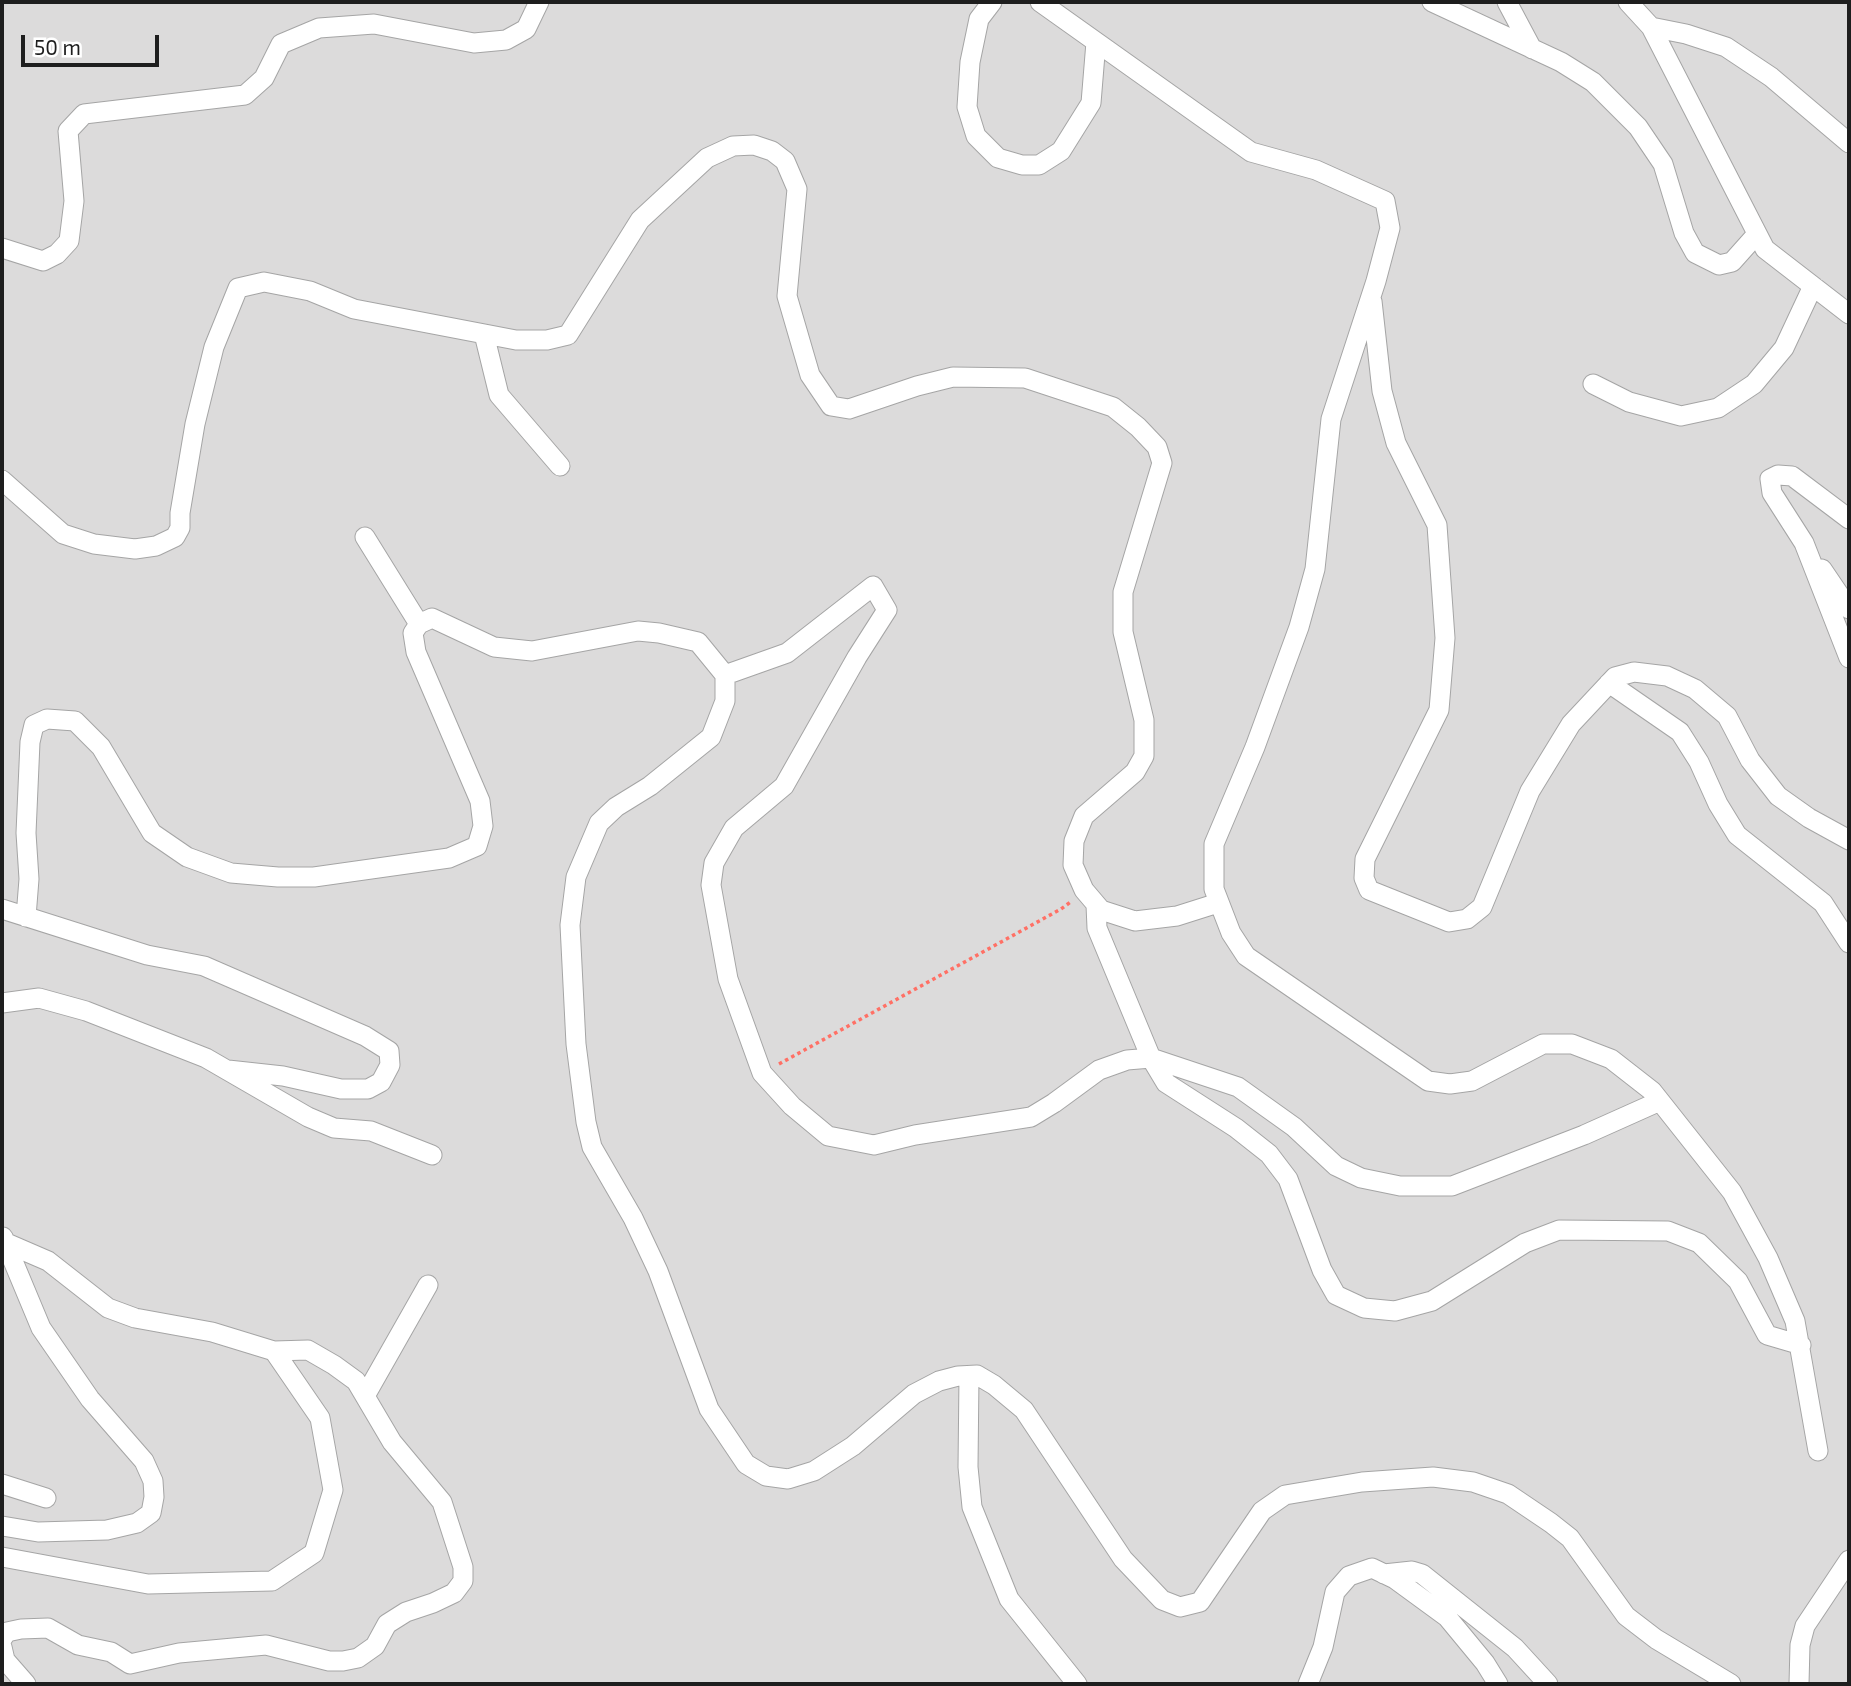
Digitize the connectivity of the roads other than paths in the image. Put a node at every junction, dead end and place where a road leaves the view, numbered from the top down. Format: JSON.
{"nodes":[{"id":1,"x":539,"y":2,"type":"edge"},
{"id":2,"x":992,"y":2,"type":"edge"},
{"id":3,"x":1040,"y":2,"type":"edge"},
{"id":4,"x":1432,"y":2,"type":"edge"},
{"id":5,"x":1507,"y":2,"type":"edge"},
{"id":6,"x":1628,"y":2,"type":"edge"},
{"id":7,"x":1651,"y":27,"type":"junction"},
{"id":8,"x":1096,"y":42,"type":"junction"},
{"id":9,"x":1532,"y":48,"type":"junction"},
{"id":10,"x":1849,"y":143,"type":"edge"},
{"id":11,"x":1757,"y":234,"type":"junction"},
{"id":12,"x":2,"y":248,"type":"edge"},
{"id":13,"x":1813,"y":286,"type":"junction"},
{"id":14,"x":1371,"y":297,"type":"junction"},
{"id":15,"x":1849,"y":314,"type":"edge"},
{"id":16,"x":484,"y":334,"type":"junction"},
{"id":17,"x":1593,"y":384,"type":"dead end"},
{"id":18,"x":561,"y":466,"type":"dead end"},
{"id":19,"x":2,"y":480,"type":"edge"},
{"id":20,"x":1849,"y":519,"type":"edge"},
{"id":21,"x":365,"y":537,"type":"dead end"},
{"id":22,"x":1804,"y":543,"type":"junction"},
{"id":23,"x":1849,"y":609,"type":"edge"},
{"id":24,"x":419,"y":624,"type":"junction"},
{"id":25,"x":1849,"y":658,"type":"edge"},
{"id":26,"x":725,"y":675,"type":"junction"},
{"id":27,"x":1609,"y":683,"type":"junction"},
{"id":28,"x":1849,"y":841,"type":"edge"},
{"id":29,"x":1090,"y":897,"type":"junction"},
{"id":30,"x":1218,"y":903,"type":"junction"},
{"id":31,"x":2,"y":909,"type":"edge"},
{"id":32,"x":26,"y":917,"type":"junction"},
{"id":33,"x":1849,"y":943,"type":"edge"},
{"id":34,"x":2,"y":1003,"type":"edge"},
{"id":35,"x":1151,"y":1058,"type":"junction"},
{"id":36,"x":228,"y":1070,"type":"junction"},
{"id":37,"x":1660,"y":1101,"type":"junction"},
{"id":38,"x":432,"y":1155,"type":"dead end"},
{"id":39,"x":3,"y":1237,"type":"edge"},
{"id":40,"x":428,"y":1285,"type":"dead end"},
{"id":41,"x":1801,"y":1345,"type":"junction"},
{"id":42,"x":274,"y":1351,"type":"junction"},
{"id":43,"x":969,"y":1376,"type":"junction"},
{"id":44,"x":365,"y":1396,"type":"junction"},
{"id":45,"x":1818,"y":1451,"type":"dead end"},
{"id":46,"x":2,"y":1484,"type":"edge"},
{"id":47,"x":46,"y":1497,"type":"dead end"},
{"id":48,"x":2,"y":1526,"type":"edge"},
{"id":49,"x":2,"y":1557,"type":"edge"},
{"id":50,"x":1849,"y":1560,"type":"edge"},
{"id":51,"x":1384,"y":1574,"type":"junction"},
{"id":52,"x":2,"y":1639,"type":"edge"},
{"id":53,"x":2,"y":1647,"type":"edge"},
{"id":54,"x":26,"y":1684,"type":"edge"},
{"id":55,"x":1077,"y":1684,"type":"edge"},
{"id":56,"x":1308,"y":1684,"type":"edge"},
{"id":57,"x":1497,"y":1684,"type":"edge"},
{"id":58,"x":1548,"y":1684,"type":"edge"},
{"id":59,"x":1731,"y":1684,"type":"edge"},
{"id":60,"x":1799,"y":1684,"type":"edge"}],
"edges":[{"from":1,"to":12,"type":"street"},
{"from":2,"to":8,"type":"street"},
{"from":3,"to":8,"type":"street"},
{"from":4,"to":9,"type":"street"},
{"from":5,"to":9,"type":"street"},
{"from":6,"to":7,"type":"street"},
{"from":7,"to":10,"type":"street"},
{"from":7,"to":11,"type":"street"},
{"from":8,"to":14,"type":"street"},
{"from":9,"to":11,"type":"street"},
{"from":11,"to":13,"type":"street"},
{"from":13,"to":15,"type":"street"},
{"from":13,"to":17,"type":"street"},
{"from":14,"to":27,"type":"street"},
{"from":14,"to":30,"type":"street"},
{"from":16,"to":18,"type":"street"},
{"from":16,"to":19,"type":"street"},
{"from":16,"to":29,"type":"street"},
{"from":20,"to":22,"type":"street"},
{"from":21,"to":24,"type":"street"},
{"from":22,"to":23,"type":"street"},
{"from":22,"to":25,"type":"street"},
{"from":24,"to":26,"type":"street"},
{"from":24,"to":32,"type":"street"},
{"from":26,"to":35,"type":"street"},
{"from":26,"to":43,"type":"street"},
{"from":27,"to":28,"type":"street"},
{"from":27,"to":33,"type":"street"},
{"from":29,"to":30,"type":"street"},
{"from":29,"to":35,"type":"street"},
{"from":30,"to":37,"type":"street"},
{"from":31,"to":32,"type":"street"},
{"from":32,"to":36,"type":"street"},
{"from":34,"to":36,"type":"street"},
{"from":35,"to":37,"type":"street"},
{"from":35,"to":41,"type":"street"},
{"from":36,"to":38,"type":"street"},
{"from":37,"to":41,"type":"street"},
{"from":39,"to":42,"type":"street"},
{"from":39,"to":48,"type":"street"},
{"from":40,"to":44,"type":"street"},
{"from":41,"to":45,"type":"street"},
{"from":42,"to":44,"type":"street"},
{"from":42,"to":49,"type":"street"},
{"from":43,"to":55,"type":"street"},
{"from":43,"to":59,"type":"street"},
{"from":44,"to":52,"type":"street"},
{"from":46,"to":47,"type":"street"},
{"from":50,"to":60,"type":"street"},
{"from":51,"to":56,"type":"street"},
{"from":51,"to":57,"type":"street"},
{"from":51,"to":58,"type":"street"},
{"from":53,"to":54,"type":"street"}]}
